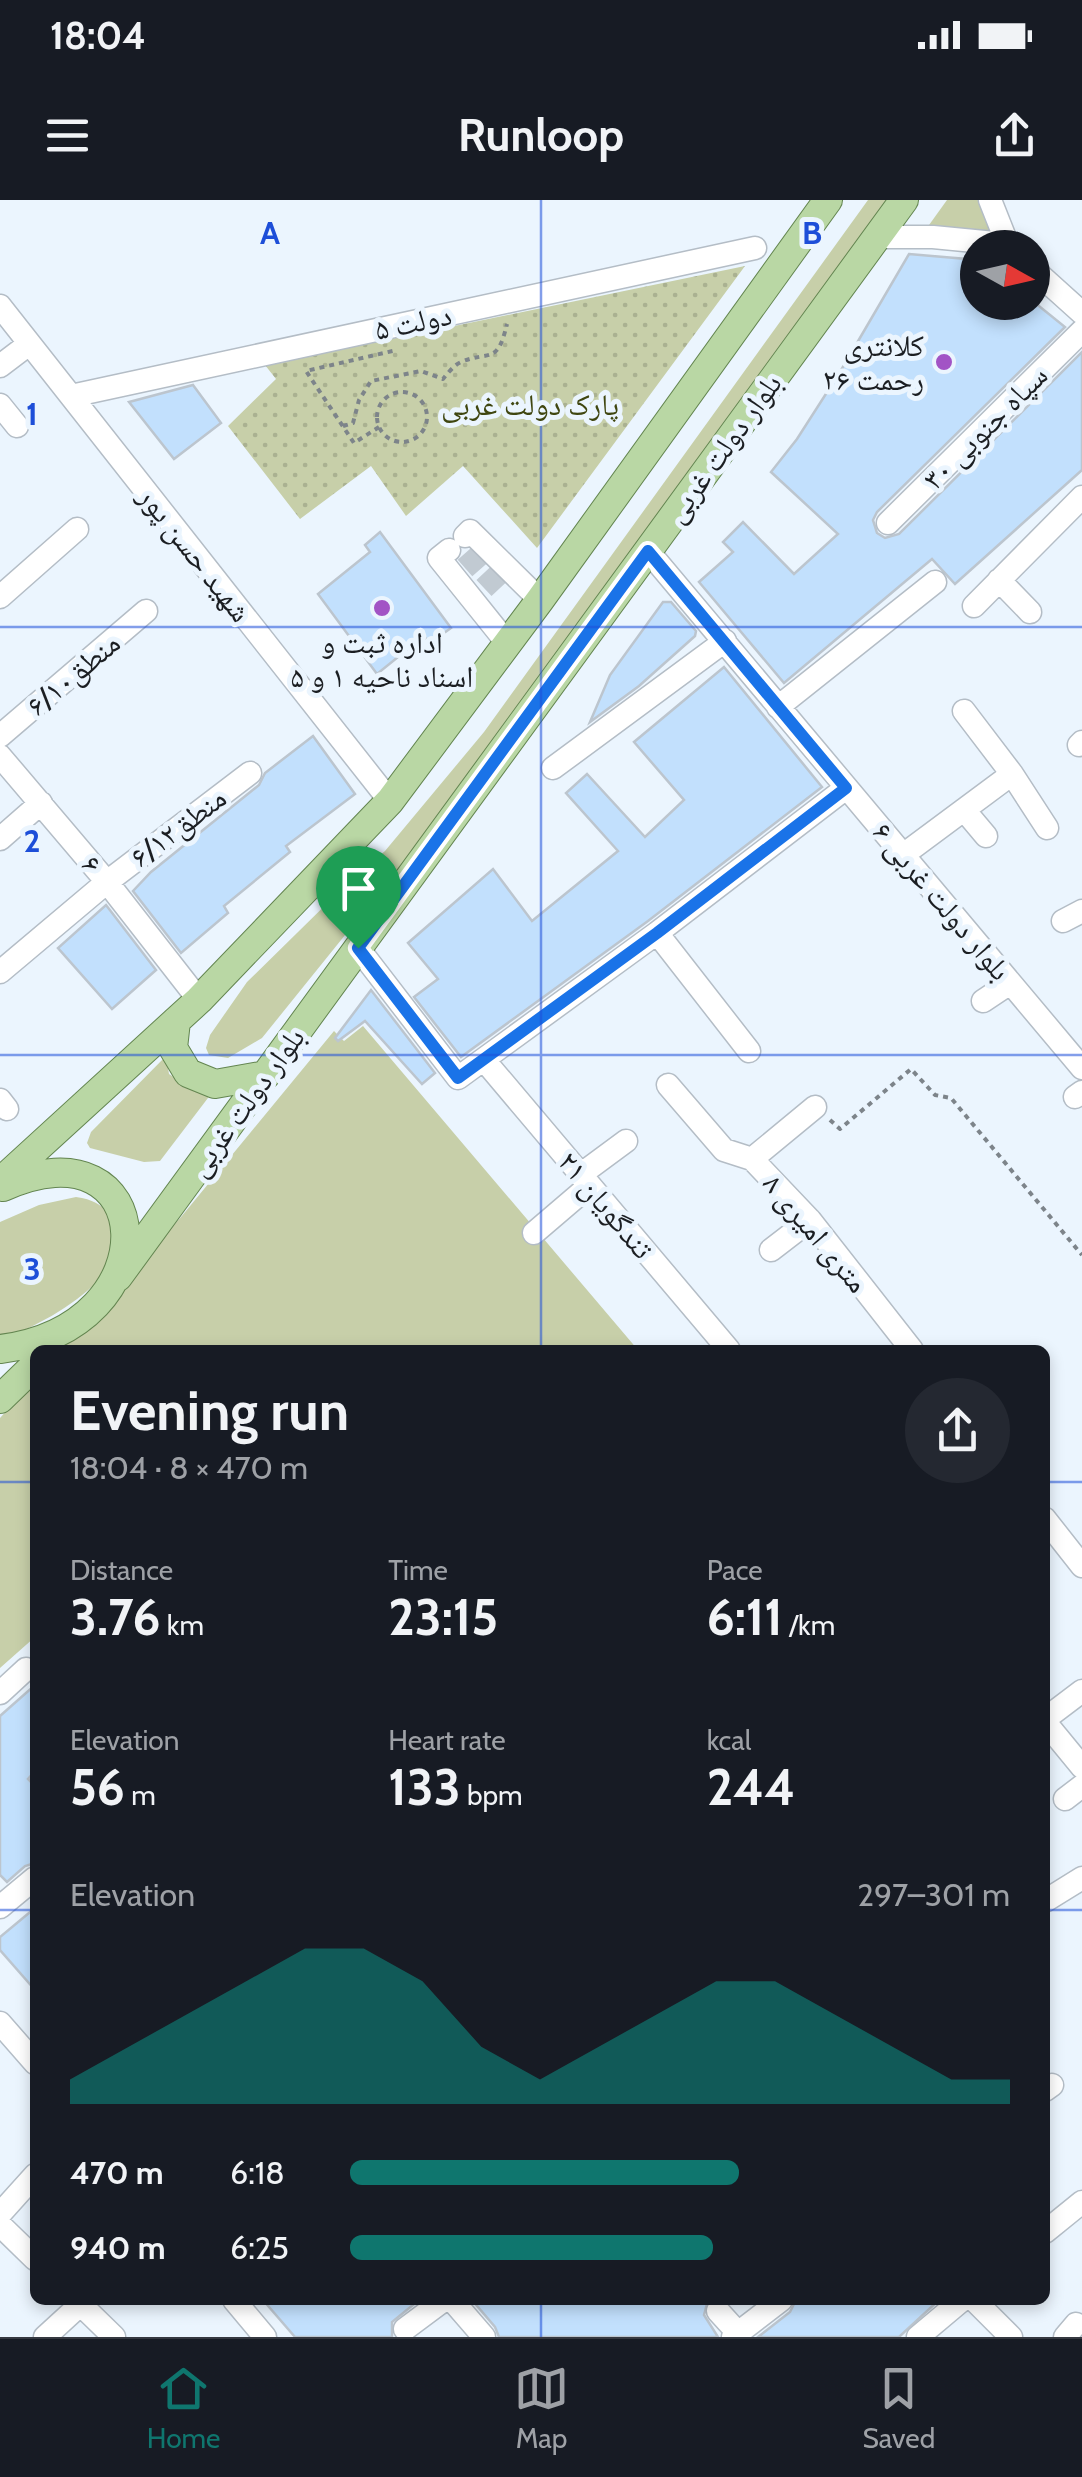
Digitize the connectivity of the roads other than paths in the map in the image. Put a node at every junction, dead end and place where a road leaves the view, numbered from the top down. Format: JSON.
{"nodes":[{"id":1,"x":828,"y":200,"type":"edge"},
{"id":2,"x":904,"y":200,"type":"edge"},
{"id":3,"x":990,"y":200,"type":"edge"},
{"id":4,"x":1001,"y":230,"type":"edge"},
{"id":5,"x":877,"y":236,"type":"junction"},
{"id":6,"x":960,"y":240,"type":"edge"},
{"id":7,"x":755,"y":248,"type":"dead end"},
{"id":8,"x":1050,"y":284,"type":"edge"},
{"id":9,"x":0,"y":306,"type":"edge"},
{"id":10,"x":1082,"y":312,"type":"edge"},
{"id":11,"x":1082,"y":330,"type":"edge"},
{"id":12,"x":29,"y":344,"type":"junction"},
{"id":13,"x":0,"y":366,"type":"edge"},
{"id":14,"x":70,"y":396,"type":"junction"},
{"id":15,"x":0,"y":405,"type":"edge"},
{"id":16,"x":17,"y":426,"type":"dead end"},
{"id":17,"x":1082,"y":497,"type":"edge"},
{"id":18,"x":888,"y":523,"type":"dead end"},
{"id":19,"x":78,"y":529,"type":"dead end"},
{"id":20,"x":648,"y":551,"type":"junction"},
{"id":21,"x":999,"y":580,"type":"junction"},
{"id":22,"x":490,"y":582,"type":"junction"},
{"id":23,"x":935,"y":582,"type":"dead end"},
{"id":24,"x":0,"y":597,"type":"edge"},
{"id":25,"x":540,"y":600,"type":"junction"},
{"id":26,"x":974,"y":606,"type":"dead end"},
{"id":27,"x":146,"y":612,"type":"dead end"},
{"id":28,"x":1030,"y":612,"type":"dead end"},
{"id":29,"x":724,"y":642,"type":"junction"},
{"id":30,"x":508,"y":644,"type":"junction"},
{"id":31,"x":778,"y":706,"type":"junction"},
{"id":32,"x":964,"y":711,"type":"dead end"},
{"id":33,"x":0,"y":736,"type":"edge"},
{"id":34,"x":0,"y":756,"type":"edge"},
{"id":35,"x":552,"y":768,"type":"dead end"},
{"id":36,"x":250,"y":773,"type":"dead end"},
{"id":37,"x":1012,"y":774,"type":"junction"},
{"id":38,"x":846,"y":788,"type":"junction"},
{"id":39,"x":390,"y":801,"type":"junction"},
{"id":40,"x":40,"y":804,"type":"junction"},
{"id":41,"x":965,"y":811,"type":"junction"},
{"id":42,"x":1047,"y":828,"type":"dead end"},
{"id":43,"x":986,"y":836,"type":"dead end"},
{"id":44,"x":0,"y":839,"type":"edge"},
{"id":45,"x":903,"y":855,"type":"junction"},
{"id":46,"x":106,"y":882,"type":"junction"},
{"id":47,"x":657,"y":933,"type":"junction"},
{"id":48,"x":358,"y":948,"type":"junction"},
{"id":49,"x":0,"y":972,"type":"edge"},
{"id":50,"x":1010,"y":982,"type":"junction"},
{"id":51,"x":199,"y":1000,"type":"junction"},
{"id":52,"x":982,"y":1001,"type":"dead end"},
{"id":53,"x":176,"y":1021,"type":"junction"},
{"id":54,"x":749,"y":1052,"type":"dead end"},
{"id":55,"x":484,"y":1060,"type":"junction"},
{"id":56,"x":1082,"y":1068,"type":"edge"},
{"id":57,"x":266,"y":1074,"type":"junction"},
{"id":58,"x":668,"y":1085,"type":"dead end"},
{"id":59,"x":815,"y":1107,"type":"road end"},
{"id":60,"x":626,"y":1141,"type":"dead end"},
{"id":61,"x":752,"y":1159,"type":"junction"},
{"id":62,"x":584,"y":1180,"type":"junction"},
{"id":63,"x":0,"y":1186,"type":"edge"},
{"id":64,"x":810,"y":1220,"type":"junction"},
{"id":65,"x":534,"y":1233,"type":"dead end"},
{"id":66,"x":771,"y":1250,"type":"dead end"},
{"id":67,"x":118,"y":1277,"type":"junction"},
{"id":68,"x":76,"y":1324,"type":"junction"},
{"id":69,"x":55,"y":1345,"type":"edge"},
{"id":70,"x":725,"y":1345,"type":"edge"},
{"id":71,"x":908,"y":1345,"type":"edge"},
{"id":72,"x":0,"y":1350,"type":"edge"},
{"id":73,"x":30,"y":1370,"type":"edge"},
{"id":74,"x":0,"y":1400,"type":"edge"},
{"id":75,"x":1050,"y":1525,"type":"edge"},
{"id":76,"x":1082,"y":1566,"type":"edge"},
{"id":77,"x":26,"y":1670,"type":"dead end"},
{"id":78,"x":1082,"y":1691,"type":"edge"},
{"id":79,"x":0,"y":1694,"type":"edge"},
{"id":80,"x":1050,"y":1717,"type":"edge"},
{"id":81,"x":1050,"y":1727,"type":"edge"},
{"id":82,"x":1082,"y":1767,"type":"edge"},
{"id":83,"x":1082,"y":1878,"type":"edge"},
{"id":84,"x":30,"y":1882,"type":"edge"},
{"id":85,"x":1050,"y":1898,"type":"edge"},
{"id":86,"x":0,"y":1907,"type":"edge"},
{"id":87,"x":4,"y":2037,"type":"edge"},
{"id":88,"x":30,"y":2059,"type":"edge"},
{"id":89,"x":30,"y":2181,"type":"edge"},
{"id":90,"x":1082,"y":2202,"type":"edge"},
{"id":91,"x":0,"y":2214,"type":"edge"},
{"id":92,"x":0,"y":2225,"type":"edge"},
{"id":93,"x":1050,"y":2228,"type":"edge"},
{"id":94,"x":30,"y":2255,"type":"edge"},
{"id":95,"x":76,"y":2305,"type":"edge"},
{"id":96,"x":82,"y":2305,"type":"edge"},
{"id":97,"x":238,"y":2305,"type":"edge"},
{"id":98,"x":437,"y":2305,"type":"edge"},
{"id":99,"x":456,"y":2305,"type":"edge"},
{"id":100,"x":775,"y":2305,"type":"edge"},
{"id":101,"x":956,"y":2305,"type":"edge"},
{"id":102,"x":979,"y":2305,"type":"edge"},
{"id":103,"x":718,"y":2311,"type":"dead end"},
{"id":104,"x":404,"y":2329,"type":"dead end"},
{"id":105,"x":736,"y":2335,"type":"edge"},
{"id":106,"x":45,"y":2337,"type":"edge"},
{"id":107,"x":114,"y":2337,"type":"edge"},
{"id":108,"x":265,"y":2337,"type":"edge"},
{"id":109,"x":484,"y":2337,"type":"edge"},
{"id":110,"x":918,"y":2337,"type":"edge"},
{"id":111,"x":1011,"y":2337,"type":"edge"}],
"edges":[{"from":1,"to":25,"type":"main road","name":"بلوار دولت غربی"},
{"from":2,"to":5,"type":"main road","name":"بلوار دولت غربی"},
{"from":3,"to":4,"type":"street"},
{"from":5,"to":6,"type":"street"},
{"from":5,"to":20,"type":"main road","name":"بلوار دولت غربی"},
{"from":7,"to":14,"type":"street","name":"۵ دولت"},
{"from":8,"to":10,"type":"street"},
{"from":9,"to":12,"type":"street","name":"شهید حسن پور"},
{"from":11,"to":18,"type":"street","name":"۳۰ سپاه جنوبی"},
{"from":12,"to":13,"type":"street"},
{"from":12,"to":14,"type":"street","name":"شهید حسن پور"},
{"from":14,"to":39,"type":"street","name":"شهید حسن پور"},
{"from":15,"to":16,"type":"street"},
{"from":17,"to":21,"type":"street"},
{"from":19,"to":24,"type":"street"},
{"from":20,"to":29,"type":"street","name":"بلوار دولت غربی ۶"},
{"from":20,"to":48,"type":"main road","name":"بلوار دولت غربی"},
{"from":21,"to":26,"type":"street"},
{"from":21,"to":28,"type":"street"},
{"from":22,"to":22,"type":"street"},
{"from":22,"to":25,"type":"street"},
{"from":22,"to":30,"type":"street"},
{"from":23,"to":31,"type":"street"},
{"from":25,"to":30,"type":"main road","name":"بلوار دولت غربی"},
{"from":27,"to":33,"type":"street","name":"منطق۶/۱۰"},
{"from":29,"to":31,"type":"street","name":"بلوار دولت غربی ۶"},
{"from":29,"to":35,"type":"street"},
{"from":30,"to":39,"type":"main road","name":"بلوار دولت غربی"},
{"from":31,"to":38,"type":"street","name":"بلوار دولت غربی ۶"},
{"from":32,"to":37,"type":"street"},
{"from":34,"to":40,"type":"street","name":"۶"},
{"from":36,"to":46,"type":"street","name":"منطق۶/۱۲"},
{"from":37,"to":41,"type":"street"},
{"from":37,"to":42,"type":"street"},
{"from":38,"to":45,"type":"street","name":"بلوار دولت غربی ۶"},
{"from":38,"to":47,"type":"street"},
{"from":39,"to":51,"type":"main road","name":"بلوار دولت غربی"},
{"from":40,"to":44,"type":"street"},
{"from":40,"to":46,"type":"street","name":"۶"},
{"from":41,"to":43,"type":"street"},
{"from":41,"to":45,"type":"street"},
{"from":45,"to":50,"type":"street","name":"بلوار دولت غربی ۶"},
{"from":46,"to":49,"type":"street","name":"منطق۶/۱۲"},
{"from":46,"to":51,"type":"street","name":"۶"},
{"from":47,"to":54,"type":"street"},
{"from":47,"to":55,"type":"street"},
{"from":48,"to":55,"type":"street"},
{"from":48,"to":57,"type":"main road","name":"بلوار دولت غربی"},
{"from":50,"to":52,"type":"street"},
{"from":50,"to":56,"type":"street","name":"بلوار دولت غربی ۶"},
{"from":51,"to":53,"type":"main road","name":"بلوار دولت غربی"},
{"from":53,"to":57,"type":"main road"},
{"from":53,"to":63,"type":"main road","name":"بلوار دولت غربی"},
{"from":55,"to":62,"type":"street","name":"۲۱ تندگویان"},
{"from":57,"to":67,"type":"main road","name":"بلوار دولت غربی"},
{"from":58,"to":61,"type":"street","name":"۸ متری امیری"},
{"from":59,"to":61,"type":"street"},
{"from":60,"to":62,"type":"street"},
{"from":61,"to":64,"type":"street","name":"۸ متری امیری"},
{"from":62,"to":65,"type":"street"},
{"from":62,"to":70,"type":"street","name":"۲۱ تندگویان"},
{"from":63,"to":67,"type":"main road"},
{"from":64,"to":66,"type":"street"},
{"from":64,"to":71,"type":"street","name":"۸ متری امیری"},
{"from":67,"to":68,"type":"main road","name":"بلوار دولت غربی"},
{"from":68,"to":69,"type":"main road"},
{"from":68,"to":72,"type":"main road"},
{"from":73,"to":74,"type":"main road"},
{"from":75,"to":76,"type":"street"},
{"from":77,"to":79,"type":"street"},
{"from":78,"to":80,"type":"street"},
{"from":81,"to":82,"type":"street"},
{"from":83,"to":85,"type":"street"},
{"from":84,"to":86,"type":"street"},
{"from":87,"to":88,"type":"street"},
{"from":89,"to":91,"type":"street"},
{"from":90,"to":93,"type":"street"},
{"from":92,"to":94,"type":"street"},
{"from":95,"to":106,"type":"street"},
{"from":96,"to":107,"type":"street"},
{"from":97,"to":108,"type":"street"},
{"from":98,"to":104,"type":"street"},
{"from":99,"to":109,"type":"street"},
{"from":100,"to":105,"type":"street"},
{"from":101,"to":110,"type":"street"},
{"from":102,"to":111,"type":"street"},
{"from":103,"to":105,"type":"street"}]}
